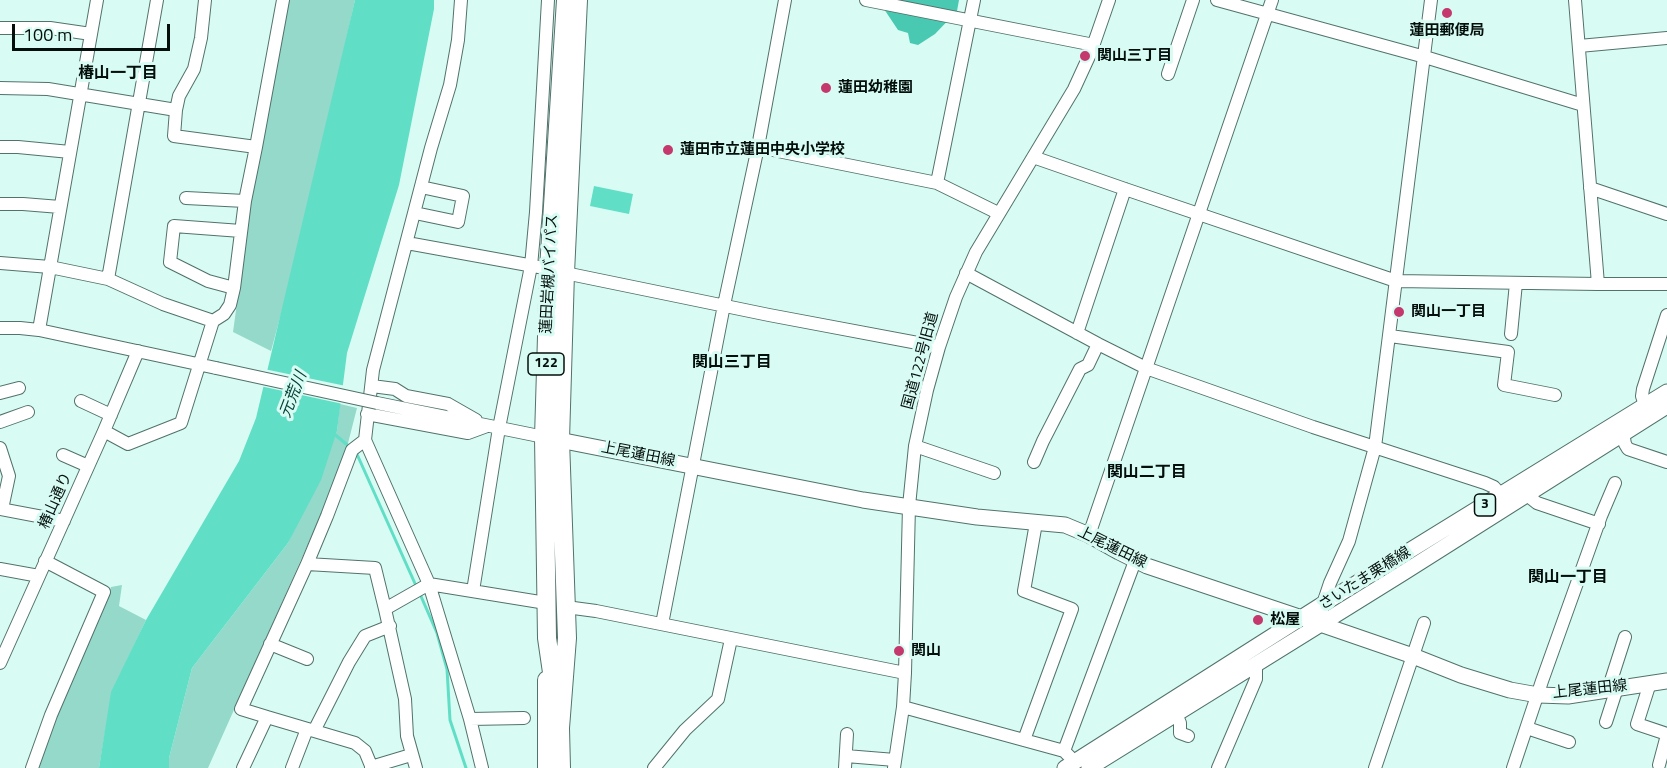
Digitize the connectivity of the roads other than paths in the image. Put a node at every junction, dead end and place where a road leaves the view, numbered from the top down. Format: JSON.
{"nodes":[{"id":1,"x":97,"y":0,"type":"edge"},
{"id":2,"x":157,"y":0,"type":"edge"},
{"id":3,"x":205,"y":0,"type":"edge"},
{"id":4,"x":283,"y":0,"type":"edge"},
{"id":5,"x":461,"y":0,"type":"edge"},
{"id":6,"x":548,"y":0,"type":"edge"},
{"id":7,"x":566,"y":0,"type":"edge"},
{"id":8,"x":578,"y":0,"type":"edge"},
{"id":9,"x":785,"y":0,"type":"edge"},
{"id":10,"x":866,"y":0,"type":"edge"},
{"id":11,"x":974,"y":0,"type":"edge"},
{"id":12,"x":1109,"y":0,"type":"edge"},
{"id":13,"x":1193,"y":0,"type":"edge"},
{"id":14,"x":1217,"y":0,"type":"edge"},
{"id":15,"x":1272,"y":0,"type":"edge"},
{"id":16,"x":1431,"y":0,"type":"edge"},
{"id":17,"x":1575,"y":0,"type":"edge"},
{"id":18,"x":1267,"y":13,"type":"junction"},
{"id":19,"x":970,"y":21,"type":"junction"},
{"id":20,"x":0,"y":28,"type":"edge"},
{"id":21,"x":91,"y":34,"type":"junction"},
{"id":22,"x":1667,"y":39,"type":"edge"},
{"id":23,"x":1094,"y":45,"type":"junction"},
{"id":24,"x":1579,"y":46,"type":"junction"},
{"id":25,"x":1425,"y":57,"type":"junction"},
{"id":26,"x":1168,"y":74,"type":"dead end"},
{"id":27,"x":0,"y":88,"type":"edge"},
{"id":28,"x":81,"y":94,"type":"junction"},
{"id":29,"x":139,"y":104,"type":"junction"},
{"id":30,"x":1583,"y":105,"type":"junction"},
{"id":31,"x":176,"y":110,"type":"junction"},
{"id":32,"x":0,"y":147,"type":"edge"},
{"id":33,"x":256,"y":147,"type":"junction"},
{"id":34,"x":758,"y":147,"type":"junction"},
{"id":35,"x":70,"y":152,"type":"junction"},
{"id":36,"x":1033,"y":157,"type":"junction"},
{"id":37,"x":937,"y":183,"type":"junction"},
{"id":38,"x":421,"y":187,"type":"junction"},
{"id":39,"x":1590,"y":188,"type":"junction"},
{"id":40,"x":1125,"y":189,"type":"junction"},
{"id":41,"x":186,"y":198,"type":"dead end"},
{"id":42,"x":245,"y":201,"type":"junction"},
{"id":43,"x":0,"y":204,"type":"edge"},
{"id":44,"x":60,"y":207,"type":"junction"},
{"id":45,"x":415,"y":213,"type":"junction"},
{"id":46,"x":998,"y":213,"type":"junction"},
{"id":47,"x":1199,"y":214,"type":"junction"},
{"id":48,"x":1667,"y":214,"type":"edge"},
{"id":49,"x":241,"y":231,"type":"junction"},
{"id":50,"x":407,"y":243,"type":"junction"},
{"id":51,"x":0,"y":263,"type":"edge"},
{"id":52,"x":50,"y":267,"type":"junction"},
{"id":53,"x":548,"y":269,"type":"junction"},
{"id":54,"x":966,"y":273,"type":"junction"},
{"id":55,"x":108,"y":279,"type":"junction"},
{"id":56,"x":1396,"y":281,"type":"junction"},
{"id":57,"x":1515,"y":283,"type":"junction"},
{"id":58,"x":1598,"y":284,"type":"junction"},
{"id":59,"x":1667,"y":284,"type":"edge"},
{"id":60,"x":234,"y":288,"type":"junction"},
{"id":61,"x":724,"y":305,"type":"junction"},
{"id":62,"x":1667,"y":315,"type":"edge"},
{"id":63,"x":213,"y":321,"type":"junction"},
{"id":64,"x":0,"y":328,"type":"edge"},
{"id":65,"x":39,"y":330,"type":"junction"},
{"id":66,"x":1077,"y":333,"type":"junction"},
{"id":67,"x":1511,"y":333,"type":"dead end"},
{"id":68,"x":1389,"y":336,"type":"junction"},
{"id":69,"x":1098,"y":344,"type":"junction"},
{"id":70,"x":939,"y":347,"type":"junction"},
{"id":71,"x":138,"y":351,"type":"junction"},
{"id":72,"x":199,"y":364,"type":"junction"},
{"id":73,"x":1146,"y":368,"type":"junction"},
{"id":74,"x":372,"y":386,"type":"junction"},
{"id":75,"x":19,"y":388,"type":"dead end"},
{"id":76,"x":1667,"y":392,"type":"edge"},
{"id":77,"x":0,"y":393,"type":"edge"},
{"id":78,"x":1555,"y":395,"type":"dead end"},
{"id":79,"x":81,"y":401,"type":"dead end"},
{"id":80,"x":1645,"y":405,"type":"junction"},
{"id":81,"x":1667,"y":406,"type":"edge"},
{"id":82,"x":28,"y":412,"type":"dead end"},
{"id":83,"x":367,"y":414,"type":"junction"},
{"id":84,"x":111,"y":415,"type":"junction"},
{"id":85,"x":0,"y":422,"type":"edge"},
{"id":86,"x":494,"y":427,"type":"junction"},
{"id":87,"x":1622,"y":428,"type":"junction"},
{"id":88,"x":104,"y":432,"type":"junction"},
{"id":89,"x":552,"y":439,"type":"junction"},
{"id":90,"x":365,"y":440,"type":"junction"},
{"id":91,"x":915,"y":446,"type":"junction"},
{"id":92,"x":1376,"y":447,"type":"junction"},
{"id":93,"x":0,"y":448,"type":"edge"},
{"id":94,"x":63,"y":455,"type":"dead end"},
{"id":95,"x":1034,"y":462,"type":"dead end"},
{"id":96,"x":1667,"y":462,"type":"edge"},
{"id":97,"x":88,"y":466,"type":"junction"},
{"id":98,"x":693,"y":466,"type":"junction"},
{"id":99,"x":994,"y":473,"type":"dead end"},
{"id":100,"x":4,"y":475,"type":"edge"},
{"id":101,"x":1615,"y":483,"type":"dead end"},
{"id":102,"x":1501,"y":495,"type":"junction"},
{"id":103,"x":1527,"y":495,"type":"junction"},
{"id":104,"x":909,"y":506,"type":"junction"},
{"id":105,"x":1,"y":509,"type":"edge"},
{"id":106,"x":64,"y":520,"type":"junction"},
{"id":107,"x":1036,"y":523,"type":"junction"},
{"id":108,"x":1599,"y":524,"type":"junction"},
{"id":109,"x":1089,"y":535,"type":"junction"},
{"id":110,"x":45,"y":561,"type":"junction"},
{"id":111,"x":1135,"y":561,"type":"junction"},
{"id":112,"x":307,"y":564,"type":"junction"},
{"id":113,"x":0,"y":569,"type":"edge"},
{"id":114,"x":39,"y":576,"type":"junction"},
{"id":115,"x":429,"y":584,"type":"junction"},
{"id":116,"x":473,"y":591,"type":"junction"},
{"id":117,"x":546,"y":603,"type":"junction"},
{"id":118,"x":1323,"y":604,"type":"junction"},
{"id":119,"x":566,"y":607,"type":"junction"},
{"id":120,"x":385,"y":609,"type":"junction"},
{"id":121,"x":1302,"y":618,"type":"junction"},
{"id":122,"x":1424,"y":623,"type":"dead end"},
{"id":123,"x":662,"y":624,"type":"junction"},
{"id":124,"x":1320,"y":624,"type":"junction"},
{"id":125,"x":390,"y":626,"type":"junction"},
{"id":126,"x":1625,"y":637,"type":"dead end"},
{"id":127,"x":547,"y":638,"type":"junction"},
{"id":128,"x":567,"y":638,"type":"junction"},
{"id":129,"x":731,"y":639,"type":"junction"},
{"id":130,"x":270,"y":644,"type":"junction"},
{"id":131,"x":1413,"y":656,"type":"junction"},
{"id":132,"x":307,"y":659,"type":"dead end"},
{"id":133,"x":0,"y":663,"type":"edge"},
{"id":134,"x":1256,"y":664,"type":"junction"},
{"id":135,"x":905,"y":673,"type":"junction"},
{"id":136,"x":1667,"y":681,"type":"edge"},
{"id":137,"x":1650,"y":683,"type":"junction"},
{"id":138,"x":1612,"y":689,"type":"junction"},
{"id":139,"x":1538,"y":695,"type":"junction"},
{"id":140,"x":903,"y":707,"type":"junction"},
{"id":141,"x":1176,"y":714,"type":"junction"},
{"id":142,"x":267,"y":717,"type":"junction"},
{"id":143,"x":524,"y":717,"type":"dead end"},
{"id":144,"x":470,"y":719,"type":"junction"},
{"id":145,"x":1606,"y":722,"type":"dead end"},
{"id":146,"x":560,"y":728,"type":"junction"},
{"id":147,"x":1527,"y":728,"type":"junction"},
{"id":148,"x":311,"y":730,"type":"junction"},
{"id":149,"x":847,"y":734,"type":"dead end"},
{"id":150,"x":1667,"y":734,"type":"edge"},
{"id":151,"x":1188,"y":736,"type":"dead end"},
{"id":152,"x":1024,"y":740,"type":"junction"},
{"id":153,"x":1569,"y":742,"type":"dead end"},
{"id":154,"x":411,"y":755,"type":"junction"},
{"id":155,"x":845,"y":762,"type":"edge"},
{"id":156,"x":1083,"y":763,"type":"edge"},
{"id":157,"x":895,"y":764,"type":"edge"},
{"id":158,"x":1659,"y":765,"type":"dead end"},
{"id":159,"x":32,"y":768,"type":"edge"},
{"id":160,"x":243,"y":768,"type":"edge"},
{"id":161,"x":292,"y":768,"type":"edge"},
{"id":162,"x":372,"y":768,"type":"edge"},
{"id":163,"x":416,"y":768,"type":"edge"},
{"id":164,"x":482,"y":768,"type":"edge"},
{"id":165,"x":547,"y":768,"type":"edge"},
{"id":166,"x":561,"y":768,"type":"edge"},
{"id":167,"x":574,"y":768,"type":"edge"},
{"id":168,"x":654,"y":768,"type":"edge"},
{"id":169,"x":1218,"y":768,"type":"edge"},
{"id":170,"x":1376,"y":768,"type":"edge"},
{"id":171,"x":1513,"y":768,"type":"edge"}],
"edges":[{"from":1,"to":21,"type":"street"},
{"from":2,"to":29,"type":"street"},
{"from":3,"to":31,"type":"street"},
{"from":4,"to":33,"type":"street"},
{"from":5,"to":38,"type":"street"},
{"from":6,"to":53,"type":"street"},
{"from":7,"to":53,"type":"highway","name":"蓮田岩槻バイパス","number":"122"},
{"from":8,"to":53,"type":"highway","name":"蓮田岩槻バイパス","number":"122"},
{"from":9,"to":34,"type":"street"},
{"from":10,"to":19,"type":"street"},
{"from":11,"to":19,"type":"street"},
{"from":12,"to":23,"type":"street","name":"国道122号旧道"},
{"from":13,"to":26,"type":"street"},
{"from":14,"to":18,"type":"street"},
{"from":15,"to":18,"type":"street"},
{"from":16,"to":25,"type":"street"},
{"from":17,"to":24,"type":"street"},
{"from":18,"to":25,"type":"street"},
{"from":18,"to":47,"type":"street"},
{"from":19,"to":23,"type":"street"},
{"from":19,"to":37,"type":"street"},
{"from":20,"to":21,"type":"street"},
{"from":21,"to":28,"type":"street"},
{"from":22,"to":24,"type":"street"},
{"from":23,"to":36,"type":"street","name":"国道122号旧道"},
{"from":24,"to":30,"type":"street"},
{"from":25,"to":30,"type":"street"},
{"from":25,"to":56,"type":"street"},
{"from":27,"to":28,"type":"street"},
{"from":28,"to":29,"type":"street"},
{"from":28,"to":35,"type":"street"},
{"from":29,"to":31,"type":"street"},
{"from":29,"to":55,"type":"street"},
{"from":30,"to":39,"type":"street"},
{"from":31,"to":33,"type":"street"},
{"from":32,"to":35,"type":"street"},
{"from":33,"to":42,"type":"street"},
{"from":34,"to":37,"type":"street"},
{"from":34,"to":61,"type":"street"},
{"from":35,"to":44,"type":"street"},
{"from":36,"to":40,"type":"street"},
{"from":36,"to":46,"type":"street","name":"国道122号旧道"},
{"from":37,"to":46,"type":"street"},
{"from":38,"to":45,"type":"street"},
{"from":38,"to":45,"type":"street"},
{"from":39,"to":48,"type":"street"},
{"from":39,"to":58,"type":"street"},
{"from":40,"to":47,"type":"street"},
{"from":40,"to":66,"type":"street"},
{"from":41,"to":42,"type":"street"},
{"from":42,"to":49,"type":"street"},
{"from":43,"to":44,"type":"street"},
{"from":44,"to":52,"type":"street"},
{"from":45,"to":50,"type":"street"},
{"from":46,"to":54,"type":"street","name":"国道122号旧道"},
{"from":47,"to":56,"type":"street"},
{"from":47,"to":73,"type":"street"},
{"from":49,"to":60,"type":"street"},
{"from":49,"to":60,"type":"street"},
{"from":50,"to":53,"type":"street"},
{"from":50,"to":74,"type":"street"},
{"from":51,"to":52,"type":"street"},
{"from":52,"to":55,"type":"street"},
{"from":52,"to":65,"type":"street"},
{"from":53,"to":61,"type":"street"},
{"from":53,"to":86,"type":"street"},
{"from":53,"to":89,"type":"highway","name":"蓮田岩槻バイパス","number":"122"},
{"from":54,"to":66,"type":"street"},
{"from":54,"to":70,"type":"street","name":"国道122号旧道"},
{"from":55,"to":63,"type":"street"},
{"from":56,"to":57,"type":"street"},
{"from":56,"to":68,"type":"street"},
{"from":57,"to":58,"type":"street"},
{"from":57,"to":67,"type":"street"},
{"from":58,"to":59,"type":"street"},
{"from":60,"to":63,"type":"street"},
{"from":61,"to":70,"type":"street"},
{"from":61,"to":98,"type":"street"},
{"from":62,"to":80,"type":"street"},
{"from":63,"to":72,"type":"street"},
{"from":64,"to":65,"type":"street"},
{"from":65,"to":71,"type":"street"},
{"from":66,"to":69,"type":"street"},
{"from":68,"to":78,"type":"street"},
{"from":68,"to":92,"type":"street"},
{"from":69,"to":73,"type":"street"},
{"from":69,"to":95,"type":"street"},
{"from":70,"to":91,"type":"street","name":"国道122号旧道"},
{"from":71,"to":72,"type":"street"},
{"from":71,"to":84,"type":"street","name":"椿山通り"},
{"from":72,"to":86,"type":"street","bridge":true},
{"from":72,"to":88,"type":"street"},
{"from":73,"to":92,"type":"street"},
{"from":73,"to":109,"type":"street"},
{"from":74,"to":83,"type":"street"},
{"from":74,"to":86,"type":"street"},
{"from":75,"to":77,"type":"street"},
{"from":76,"to":80,"type":"main road","name":"さいたま栗橋線","number":"3"},
{"from":79,"to":84,"type":"street"},
{"from":80,"to":87,"type":"main road","name":"さいたま栗橋線","number":"3"},
{"from":81,"to":87,"type":"main road","name":"さいたま栗橋線","number":"3"},
{"from":82,"to":85,"type":"street"},
{"from":83,"to":86,"type":"street"},
{"from":83,"to":90,"type":"street"},
{"from":84,"to":88,"type":"street","name":"椿山通り"},
{"from":86,"to":89,"type":"street"},
{"from":86,"to":116,"type":"street"},
{"from":87,"to":96,"type":"street"},
{"from":87,"to":102,"type":"main road","name":"さいたま栗橋線","number":"3"},
{"from":87,"to":103,"type":"main road","name":"さいたま栗橋線","number":"3"},
{"from":88,"to":97,"type":"street","name":"椿山通り"},
{"from":89,"to":98,"type":"main road","name":"上尾蓮田線"},
{"from":89,"to":117,"type":"highway","name":"蓮田岩槻バイパス","number":"122"},
{"from":89,"to":119,"type":"highway","name":"蓮田岩槻バイパス","number":"122"},
{"from":90,"to":112,"type":"street"},
{"from":90,"to":115,"type":"street"},
{"from":91,"to":99,"type":"street"},
{"from":91,"to":104,"type":"street","name":"国道122号旧道"},
{"from":92,"to":102,"type":"street"},
{"from":92,"to":118,"type":"street"},
{"from":93,"to":100,"type":"street"},
{"from":94,"to":97,"type":"street"},
{"from":97,"to":106,"type":"street","name":"椿山通り"},
{"from":98,"to":104,"type":"main road","name":"上尾蓮田線"},
{"from":98,"to":123,"type":"street"},
{"from":100,"to":105,"type":"street"},
{"from":101,"to":108,"type":"street"},
{"from":102,"to":118,"type":"main road","name":"さいたま栗橋線","number":"3"},
{"from":103,"to":108,"type":"street"},
{"from":103,"to":124,"type":"main road","name":"さいたま栗橋線","number":"3"},
{"from":104,"to":107,"type":"main road","name":"上尾蓮田線"},
{"from":104,"to":135,"type":"street","name":"国道122号旧道"},
{"from":105,"to":106,"type":"street"},
{"from":106,"to":110,"type":"street","name":"椿山通り"},
{"from":107,"to":109,"type":"main road","name":"上尾蓮田線"},
{"from":107,"to":152,"type":"street"},
{"from":108,"to":139,"type":"street"},
{"from":109,"to":111,"type":"main road","name":"上尾蓮田線"},
{"from":110,"to":114,"type":"street","name":"椿山通り"},
{"from":110,"to":159,"type":"street"},
{"from":111,"to":121,"type":"main road","name":"上尾蓮田線"},
{"from":111,"to":156,"type":"street"},
{"from":112,"to":120,"type":"street"},
{"from":112,"to":130,"type":"street"},
{"from":113,"to":114,"type":"street"},
{"from":114,"to":133,"type":"street","name":"椿山通り"},
{"from":115,"to":116,"type":"street"},
{"from":115,"to":120,"type":"street"},
{"from":115,"to":144,"type":"street"},
{"from":116,"to":117,"type":"street"},
{"from":117,"to":127,"type":"highway","name":"蓮田岩槻バイパス","number":"122"},
{"from":118,"to":121,"type":"main road","name":"さいたま栗橋線","number":"3"},
{"from":118,"to":124,"type":"street"},
{"from":119,"to":123,"type":"street"},
{"from":119,"to":128,"type":"highway","name":"蓮田岩槻バイパス","number":"122"},
{"from":120,"to":125,"type":"street"},
{"from":121,"to":124,"type":"main road","name":"上尾蓮田線"},
{"from":121,"to":156,"type":"main road","name":"さいたま栗橋線","number":"3"},
{"from":122,"to":131,"type":"street"},
{"from":123,"to":129,"type":"street"},
{"from":124,"to":131,"type":"main road","name":"上尾蓮田線"},
{"from":124,"to":134,"type":"main road","name":"さいたま栗橋線","number":"3"},
{"from":125,"to":148,"type":"street"},
{"from":125,"to":154,"type":"street"},
{"from":126,"to":138,"type":"street"},
{"from":127,"to":146,"type":"highway","name":"蓮田岩槻バイパス","number":"122"},
{"from":127,"to":165,"type":"highway","number":"122"},
{"from":128,"to":146,"type":"highway","name":"蓮田岩槻バイパス","number":"122"},
{"from":128,"to":167,"type":"highway","number":"122"},
{"from":129,"to":135,"type":"street"},
{"from":129,"to":168,"type":"street"},
{"from":130,"to":132,"type":"street"},
{"from":130,"to":142,"type":"street"},
{"from":131,"to":139,"type":"main road","name":"上尾蓮田線"},
{"from":131,"to":170,"type":"street"},
{"from":134,"to":141,"type":"main road","name":"さいたま栗橋線","number":"3"},
{"from":134,"to":169,"type":"street"},
{"from":135,"to":140,"type":"street","name":"国道122号旧道"},
{"from":136,"to":137,"type":"main road","name":"上尾蓮田線"},
{"from":137,"to":138,"type":"main road","name":"上尾蓮田線"},
{"from":137,"to":150,"type":"street"},
{"from":138,"to":139,"type":"main road","name":"上尾蓮田線"},
{"from":138,"to":145,"type":"street"},
{"from":139,"to":147,"type":"street"},
{"from":140,"to":152,"type":"street"},
{"from":140,"to":157,"type":"street","name":"国道122号旧道"},
{"from":141,"to":151,"type":"street"},
{"from":141,"to":156,"type":"main road","name":"さいたま栗橋線","number":"3"},
{"from":142,"to":148,"type":"street"},
{"from":142,"to":160,"type":"street"},
{"from":143,"to":144,"type":"street"},
{"from":144,"to":164,"type":"street"},
{"from":146,"to":166,"type":"highway","name":"蓮田岩槻バイパス","number":"122"},
{"from":147,"to":153,"type":"street"},
{"from":147,"to":171,"type":"street"},
{"from":148,"to":161,"type":"street"},
{"from":148,"to":162,"type":"street"},
{"from":149,"to":155,"type":"street"},
{"from":150,"to":158,"type":"street"},
{"from":152,"to":156,"type":"street"},
{"from":154,"to":162,"type":"street"},
{"from":154,"to":163,"type":"street"},
{"from":155,"to":157,"type":"street"}]}
